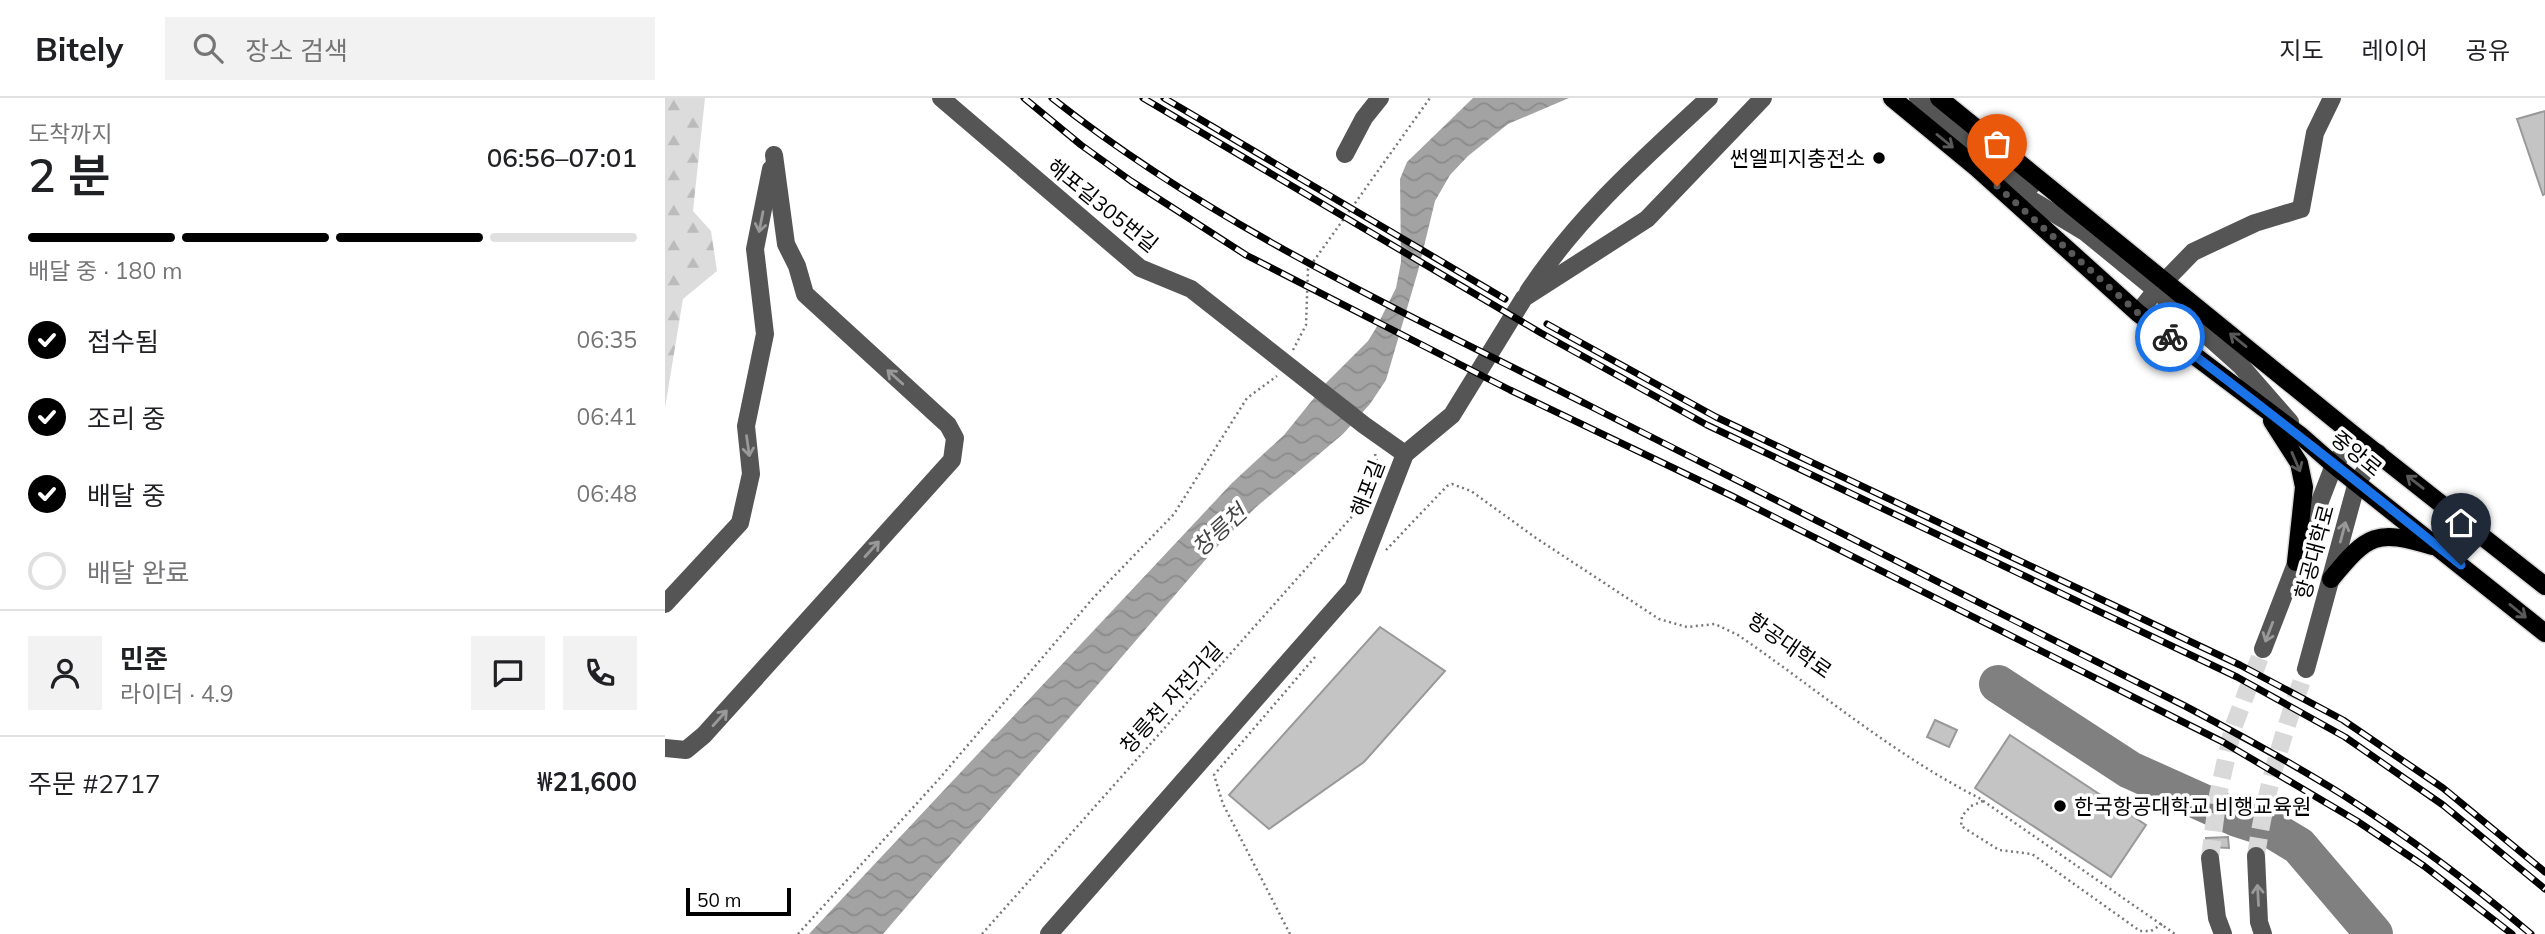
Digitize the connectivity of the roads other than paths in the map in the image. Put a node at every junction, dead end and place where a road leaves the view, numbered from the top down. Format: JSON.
{"nodes":[{"id":1,"x":941,"y":98,"type":"edge"},
{"id":2,"x":1380,"y":98,"type":"edge"},
{"id":3,"x":1709,"y":98,"type":"edge"},
{"id":4,"x":1763,"y":98,"type":"edge"},
{"id":5,"x":1892,"y":98,"type":"edge"},
{"id":6,"x":1918,"y":98,"type":"edge"},
{"id":7,"x":1939,"y":98,"type":"edge"},
{"id":8,"x":2332,"y":98,"type":"edge"},
{"id":9,"x":1345,"y":154,"type":"dead end"},
{"id":10,"x":1977,"y":168,"type":"junction"},
{"id":11,"x":2097,"y":226,"type":"junction"},
{"id":12,"x":2161,"y":285,"type":"junction"},
{"id":13,"x":1524,"y":298,"type":"junction"},
{"id":14,"x":2138,"y":313,"type":"junction"},
{"id":15,"x":2260,"y":404,"type":"junction"},
{"id":16,"x":2301,"y":436,"type":"junction"},
{"id":17,"x":2355,"y":436,"type":"junction"},
{"id":18,"x":2378,"y":453,"type":"junction"},
{"id":19,"x":1405,"y":454,"type":"junction"},
{"id":20,"x":2334,"y":465,"type":"junction"},
{"id":21,"x":2357,"y":482,"type":"junction"},
{"id":22,"x":2441,"y":549,"type":"junction"},
{"id":23,"x":2296,"y":562,"type":"junction"},
{"id":24,"x":2331,"y":579,"type":"junction"},
{"id":25,"x":2545,"y":586,"type":"edge"},
{"id":26,"x":665,"y":604,"type":"edge"},
{"id":27,"x":2545,"y":633,"type":"edge"},
{"id":28,"x":2263,"y":649,"type":"tunnel mouth"},
{"id":29,"x":2307,"y":669,"type":"tunnel mouth"},
{"id":30,"x":665,"y":748,"type":"edge"},
{"id":31,"x":2256,"y":856,"type":"tunnel mouth"},
{"id":32,"x":2210,"y":858,"type":"tunnel mouth"},
{"id":33,"x":1049,"y":934,"type":"edge"},
{"id":34,"x":2223,"y":934,"type":"edge"},
{"id":35,"x":2263,"y":934,"type":"edge"}],
"edges":[{"from":1,"to":19,"type":"street","name":"해포길305번길"},
{"from":2,"to":9,"type":"street"},
{"from":3,"to":13,"type":"street"},
{"from":4,"to":13,"type":"street","name":"해포길"},
{"from":5,"to":10,"type":"main road","name":"중앙로","one_way":true},
{"from":6,"to":11,"type":"street"},
{"from":7,"to":11,"type":"main road","name":"중앙로"},
{"from":8,"to":12,"type":"street"},
{"from":10,"to":12,"type":"street"},
{"from":10,"to":14,"type":"main road","name":"중앙로"},
{"from":11,"to":12,"type":"main road","name":"중앙로"},
{"from":12,"to":14,"type":"street"},
{"from":12,"to":16,"type":"street"},
{"from":17,"to":12,"type":"main road","name":"중앙로","one_way":true},
{"from":13,"to":19,"type":"street","name":"해포길"},
{"from":14,"to":15,"type":"main road","name":"중앙로"},
{"from":15,"to":16,"type":"main road","name":"중앙로"},
{"from":15,"to":23,"type":"main road","one_way":true},
{"from":16,"to":20,"type":"main road","name":"중앙로"},
{"from":17,"to":18,"type":"main road","name":"중앙로"},
{"from":17,"to":20,"type":"street","name":"항공대학로"},
{"from":18,"to":21,"type":"street","name":"항공대학로"},
{"from":25,"to":18,"type":"main road","name":"중앙로","one_way":true},
{"from":19,"to":33,"type":"street","name":"해포길"},
{"from":20,"to":21,"type":"main road","name":"중앙로"},
{"from":20,"to":23,"type":"street","name":"항공대학로"},
{"from":21,"to":22,"type":"main road","name":"중앙로"},
{"from":24,"to":21,"type":"street","name":"항공대학로","one_way":true},
{"from":22,"to":24,"type":"main road"},
{"from":22,"to":27,"type":"main road","name":"중앙로","one_way":true},
{"from":23,"to":28,"type":"street","name":"항공대학로","one_way":true},
{"from":24,"to":29,"type":"street","name":"항공대학로"},
{"from":30,"to":26,"type":"street","one_way":true},
{"from":35,"to":31,"type":"street","one_way":true},
{"from":32,"to":34,"type":"street"}]}
